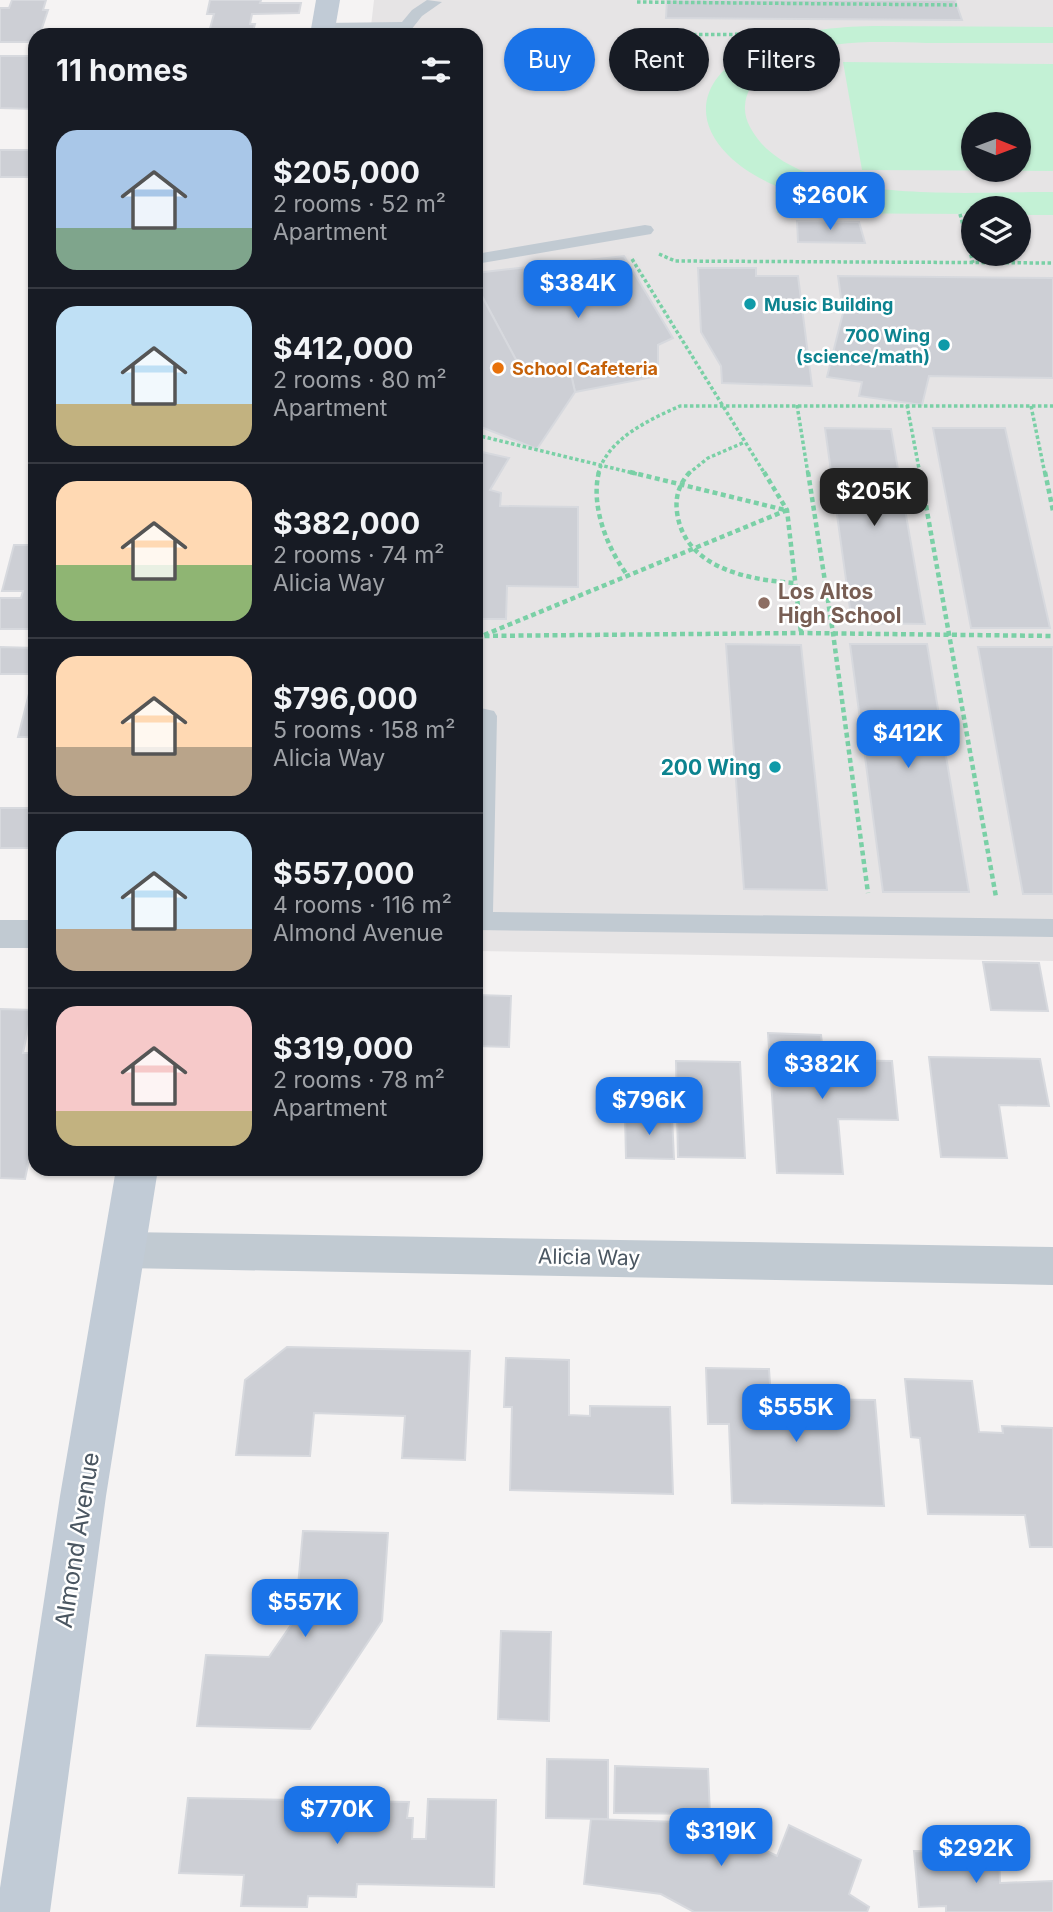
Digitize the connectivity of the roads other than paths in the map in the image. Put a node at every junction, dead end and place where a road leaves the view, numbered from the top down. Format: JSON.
{"nodes":[{"id":1,"x":328,"y":0,"type":"edge"},
{"id":2,"x":434,"y":2,"type":"edge"},
{"id":3,"x":324,"y":28,"type":"edge"},
{"id":4,"x":389,"y":28,"type":"edge"},
{"id":5,"x":645,"y":230,"type":"dead end"},
{"id":6,"x":483,"y":258,"type":"edge"},
{"id":7,"x":483,"y":716,"type":"edge"},
{"id":8,"x":483,"y":793,"type":"edge"},
{"id":9,"x":483,"y":921,"type":"edge"},
{"id":10,"x":1053,"y":928,"type":"edge"},
{"id":11,"x":0,"y":934,"type":"edge"},
{"id":12,"x":28,"y":934,"type":"edge"},
{"id":13,"x":136,"y":1176,"type":"edge"},
{"id":14,"x":125,"y":1250,"type":"junction"},
{"id":15,"x":1053,"y":1266,"type":"edge"},
{"id":16,"x":23,"y":1912,"type":"edge"}],
"edges":[{"from":1,"to":3,"type":"street"},
{"from":2,"to":4,"type":"lane"},
{"from":5,"to":6,"type":"lane"},
{"from":7,"to":8,"type":"lane"},
{"from":9,"to":10,"type":"lane"},
{"from":11,"to":12,"type":"street"},
{"from":13,"to":14,"type":"street","name":"Almond Avenue"},
{"from":14,"to":15,"type":"street","name":"Alicia Way"},
{"from":14,"to":16,"type":"street","name":"Almond Avenue"}]}
